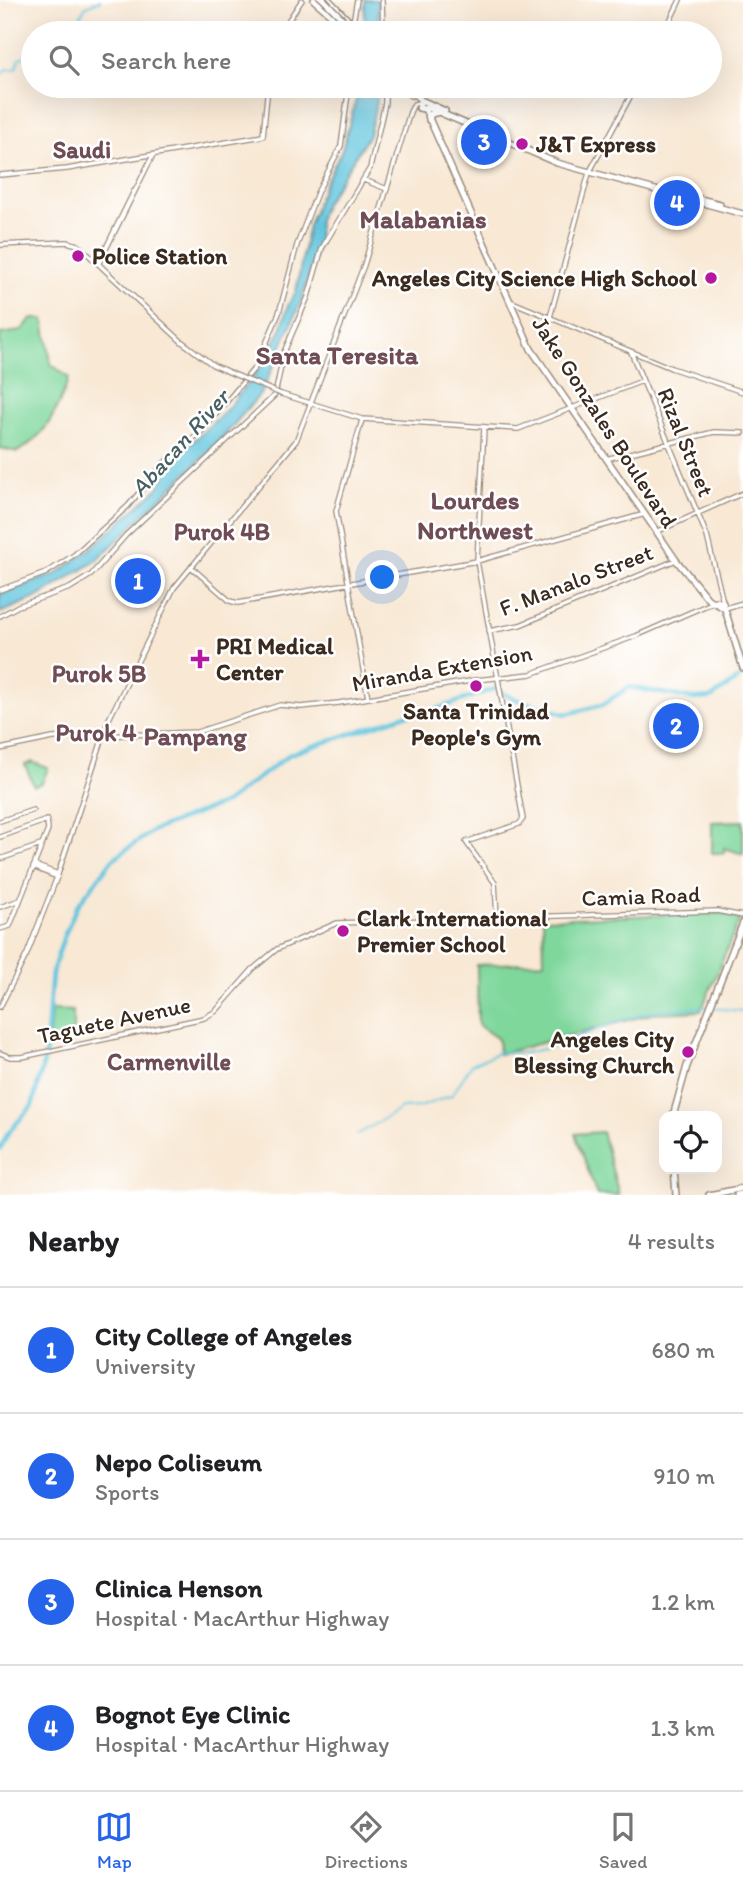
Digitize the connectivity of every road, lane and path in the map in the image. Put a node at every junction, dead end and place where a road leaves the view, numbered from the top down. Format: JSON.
{"nodes":[{"id":1,"x":302,"y":0,"type":"edge"},
{"id":2,"x":314,"y":0,"type":"edge"},
{"id":3,"x":322,"y":0,"type":"edge"},
{"id":4,"x":330,"y":0,"type":"edge"},
{"id":5,"x":357,"y":0,"type":"edge"},
{"id":6,"x":382,"y":0,"type":"edge"},
{"id":7,"x":680,"y":0,"type":"edge"},
{"id":8,"x":356,"y":11,"type":"junction"},
{"id":9,"x":348,"y":20,"type":"joint"},
{"id":10,"x":287,"y":21,"type":"edge"},
{"id":11,"x":337,"y":21,"type":"edge"},
{"id":12,"x":341,"y":21,"type":"edge"},
{"id":13,"x":354,"y":21,"type":"edge"},
{"id":14,"x":383,"y":21,"type":"edge"},
{"id":15,"x":670,"y":21,"type":"edge"},
{"id":16,"x":267,"y":98,"type":"edge"},
{"id":17,"x":347,"y":98,"type":"edge"},
{"id":18,"x":383,"y":98,"type":"edge"},
{"id":19,"x":416,"y":98,"type":"edge"},
{"id":20,"x":422,"y":98,"type":"edge"},
{"id":21,"x":630,"y":98,"type":"edge"},
{"id":22,"x":422,"y":105,"type":"junction"},
{"id":23,"x":438,"y":109,"type":"junction"},
{"id":24,"x":429,"y":120,"type":"junction"},
{"id":25,"x":436,"y":138,"type":"junction"},
{"id":26,"x":153,"y":155,"type":"junction"},
{"id":27,"x":589,"y":173,"type":"junction"},
{"id":28,"x":0,"y":175,"type":"edge"},
{"id":29,"x":364,"y":180,"type":"junction"},
{"id":30,"x":387,"y":189,"type":"junction"},
{"id":31,"x":743,"y":213,"type":"edge"},
{"id":32,"x":0,"y":245,"type":"edge"},
{"id":33,"x":99,"y":263,"type":"junction"},
{"id":34,"x":508,"y":301,"type":"junction"},
{"id":35,"x":550,"y":317,"type":"junction"},
{"id":36,"x":631,"y":352,"type":"junction"},
{"id":37,"x":642,"y":381,"type":"junction"},
{"id":38,"x":743,"y":392,"type":"edge"},
{"id":39,"x":311,"y":404,"type":"junction"},
{"id":40,"x":570,"y":408,"type":"junction"},
{"id":41,"x":362,"y":419,"type":"junction"},
{"id":42,"x":484,"y":428,"type":"junction"},
{"id":43,"x":743,"y":433,"type":"edge"},
{"id":44,"x":667,"y":443,"type":"junction"},
{"id":45,"x":606,"y":459,"type":"junction"},
{"id":46,"x":743,"y":493,"type":"edge"},
{"id":47,"x":696,"y":513,"type":"junction"},
{"id":48,"x":645,"y":514,"type":"junction"},
{"id":49,"x":656,"y":532,"type":"junction"},
{"id":50,"x":676,"y":560,"type":"junction"},
{"id":51,"x":477,"y":561,"type":"junction"},
{"id":52,"x":191,"y":567,"type":"junction"},
{"id":53,"x":349,"y":583,"type":"junction"},
{"id":54,"x":0,"y":590,"type":"edge"},
{"id":55,"x":713,"y":601,"type":"junction"},
{"id":56,"x":743,"y":603,"type":"edge"},
{"id":57,"x":724,"y":606,"type":"junction"},
{"id":58,"x":0,"y":617,"type":"edge"},
{"id":59,"x":489,"y":631,"type":"junction"},
{"id":60,"x":743,"y":668,"type":"edge"},
{"id":61,"x":497,"y":677,"type":"junction"},
{"id":62,"x":368,"y":698,"type":"junction"},
{"id":63,"x":103,"y":735,"type":"junction"},
{"id":64,"x":0,"y":749,"type":"edge"},
{"id":65,"x":33,"y":810,"type":"dead end"},
{"id":66,"x":0,"y":821,"type":"edge"},
{"id":67,"x":0,"y":837,"type":"edge"},
{"id":68,"x":42,"y":845,"type":"junction"},
{"id":69,"x":0,"y":859,"type":"edge"},
{"id":70,"x":34,"y":866,"type":"junction"},
{"id":71,"x":58,"y":876,"type":"junction"},
{"id":72,"x":20,"y":900,"type":"junction"},
{"id":73,"x":0,"y":907,"type":"edge"},
{"id":74,"x":743,"y":916,"type":"edge"},
{"id":75,"x":497,"y":918,"type":"junction"},
{"id":76,"x":743,"y":923,"type":"edge"},
{"id":77,"x":329,"y":925,"type":"joint"},
{"id":78,"x":0,"y":929,"type":"edge"},
{"id":79,"x":0,"y":1007,"type":"edge"},
{"id":80,"x":0,"y":1053,"type":"edge"},
{"id":81,"x":674,"y":1111,"type":"edge"},
{"id":82,"x":674,"y":1174,"type":"edge"},
{"id":83,"x":743,"y":1191,"type":"edge"},
{"id":84,"x":676,"y":1195,"type":"edge"},
{"id":85,"x":709,"y":1195,"type":"edge"},
{"id":86,"x":722,"y":1195,"type":"edge"},
{"id":87,"x":737,"y":1195,"type":"edge"}],
"edges":[{"from":1,"to":10,"type":"street"},
{"from":2,"to":11,"type":"main road"},
{"from":3,"to":12,"type":"main road","bridge":true},
{"from":4,"to":9,"type":"main road"},
{"from":5,"to":8,"type":"street"},
{"from":6,"to":14,"type":"street"},
{"from":7,"to":15,"type":"street"},
{"from":8,"to":9,"type":"street"},
{"from":8,"to":13,"type":"street"},
{"from":16,"to":26,"type":"street"},
{"from":17,"to":54,"type":"street"},
{"from":18,"to":29,"type":"street"},
{"from":19,"to":22,"type":"main road"},
{"from":20,"to":23,"type":"main road"},
{"from":21,"to":27,"type":"street"},
{"from":22,"to":23,"type":"main road"},
{"from":22,"to":24,"type":"main road","name":"Jake Gonzales Boulevard"},
{"from":22,"to":25,"type":"main road","name":"Jake Gonzales Boulevard"},
{"from":22,"to":30,"type":"street"},
{"from":23,"to":24,"type":"main road"},
{"from":23,"to":27,"type":"main road"},
{"from":24,"to":25,"type":"main road","name":"Jake Gonzales Boulevard"},
{"from":25,"to":34,"type":"main road","name":"Jake Gonzales Boulevard"},
{"from":26,"to":28,"type":"street"},
{"from":26,"to":33,"type":"street"},
{"from":27,"to":31,"type":"main road"},
{"from":27,"to":35,"type":"street"},
{"from":29,"to":30,"type":"street"},
{"from":29,"to":58,"type":"street"},
{"from":30,"to":39,"type":"street"},
{"from":32,"to":33,"type":"street"},
{"from":33,"to":39,"type":"street","bridge":true},
{"from":34,"to":35,"type":"street"},
{"from":34,"to":40,"type":"main road","name":"Jake Gonzales Boulevard"},
{"from":35,"to":36,"type":"street"},
{"from":36,"to":37,"type":"street","name":"Rizal Street"},
{"from":36,"to":38,"type":"street"},
{"from":37,"to":40,"type":"street"},
{"from":37,"to":44,"type":"street","name":"Rizal Street"},
{"from":39,"to":41,"type":"street"},
{"from":39,"to":52,"type":"street"},
{"from":40,"to":42,"type":"street"},
{"from":40,"to":45,"type":"main road","name":"Jake Gonzales Boulevard"},
{"from":41,"to":42,"type":"street"},
{"from":41,"to":53,"type":"street"},
{"from":42,"to":51,"type":"street"},
{"from":43,"to":44,"type":"street"},
{"from":44,"to":45,"type":"street"},
{"from":44,"to":47,"type":"street","name":"Rizal Street"},
{"from":45,"to":48,"type":"main road","name":"Jake Gonzales Boulevard"},
{"from":46,"to":47,"type":"street"},
{"from":47,"to":49,"type":"street"},
{"from":47,"to":57,"type":"street","name":"Rizal Street"},
{"from":48,"to":49,"type":"main road","name":"Jake Gonzales Boulevard"},
{"from":48,"to":51,"type":"street"},
{"from":49,"to":50,"type":"main road","name":"Jake Gonzales Boulevard"},
{"from":50,"to":55,"type":"main road","name":"Jake Gonzales Boulevard"},
{"from":50,"to":59,"type":"street","name":"F. Manalo Street"},
{"from":51,"to":53,"type":"street"},
{"from":51,"to":59,"type":"street"},
{"from":52,"to":53,"type":"street"},
{"from":52,"to":63,"type":"street"},
{"from":53,"to":62,"type":"street"},
{"from":55,"to":57,"type":"main road","name":"Jake Gonzales Boulevard"},
{"from":55,"to":61,"type":"street","name":"Miranda Extension"},
{"from":56,"to":57,"type":"street"},
{"from":57,"to":60,"type":"main road","name":"Rizal Street"},
{"from":59,"to":61,"type":"street"},
{"from":61,"to":62,"type":"street","name":"Miranda Extension"},
{"from":61,"to":75,"type":"street"},
{"from":62,"to":63,"type":"street","name":"Miranda Extension"},
{"from":63,"to":64,"type":"street","name":"Miranda Extension"},
{"from":63,"to":71,"type":"street"},
{"from":65,"to":66,"type":"street"},
{"from":67,"to":68,"type":"street"},
{"from":68,"to":69,"type":"street"},
{"from":68,"to":70,"type":"street"},
{"from":70,"to":71,"type":"street"},
{"from":70,"to":72,"type":"street"},
{"from":71,"to":79,"type":"street"},
{"from":72,"to":73,"type":"street"},
{"from":72,"to":78,"type":"street"},
{"from":74,"to":75,"type":"street","name":"Camia Road"},
{"from":75,"to":77,"type":"street","name":"Camia Road"},
{"from":76,"to":81,"type":"main road"},
{"from":77,"to":80,"type":"street","name":"Taguete Avenue"},
{"from":82,"to":84,"type":"main road"},
{"from":83,"to":85,"type":"main road"},
{"from":83,"to":86,"type":"main road"},
{"from":83,"to":87,"type":"main road"}]}
